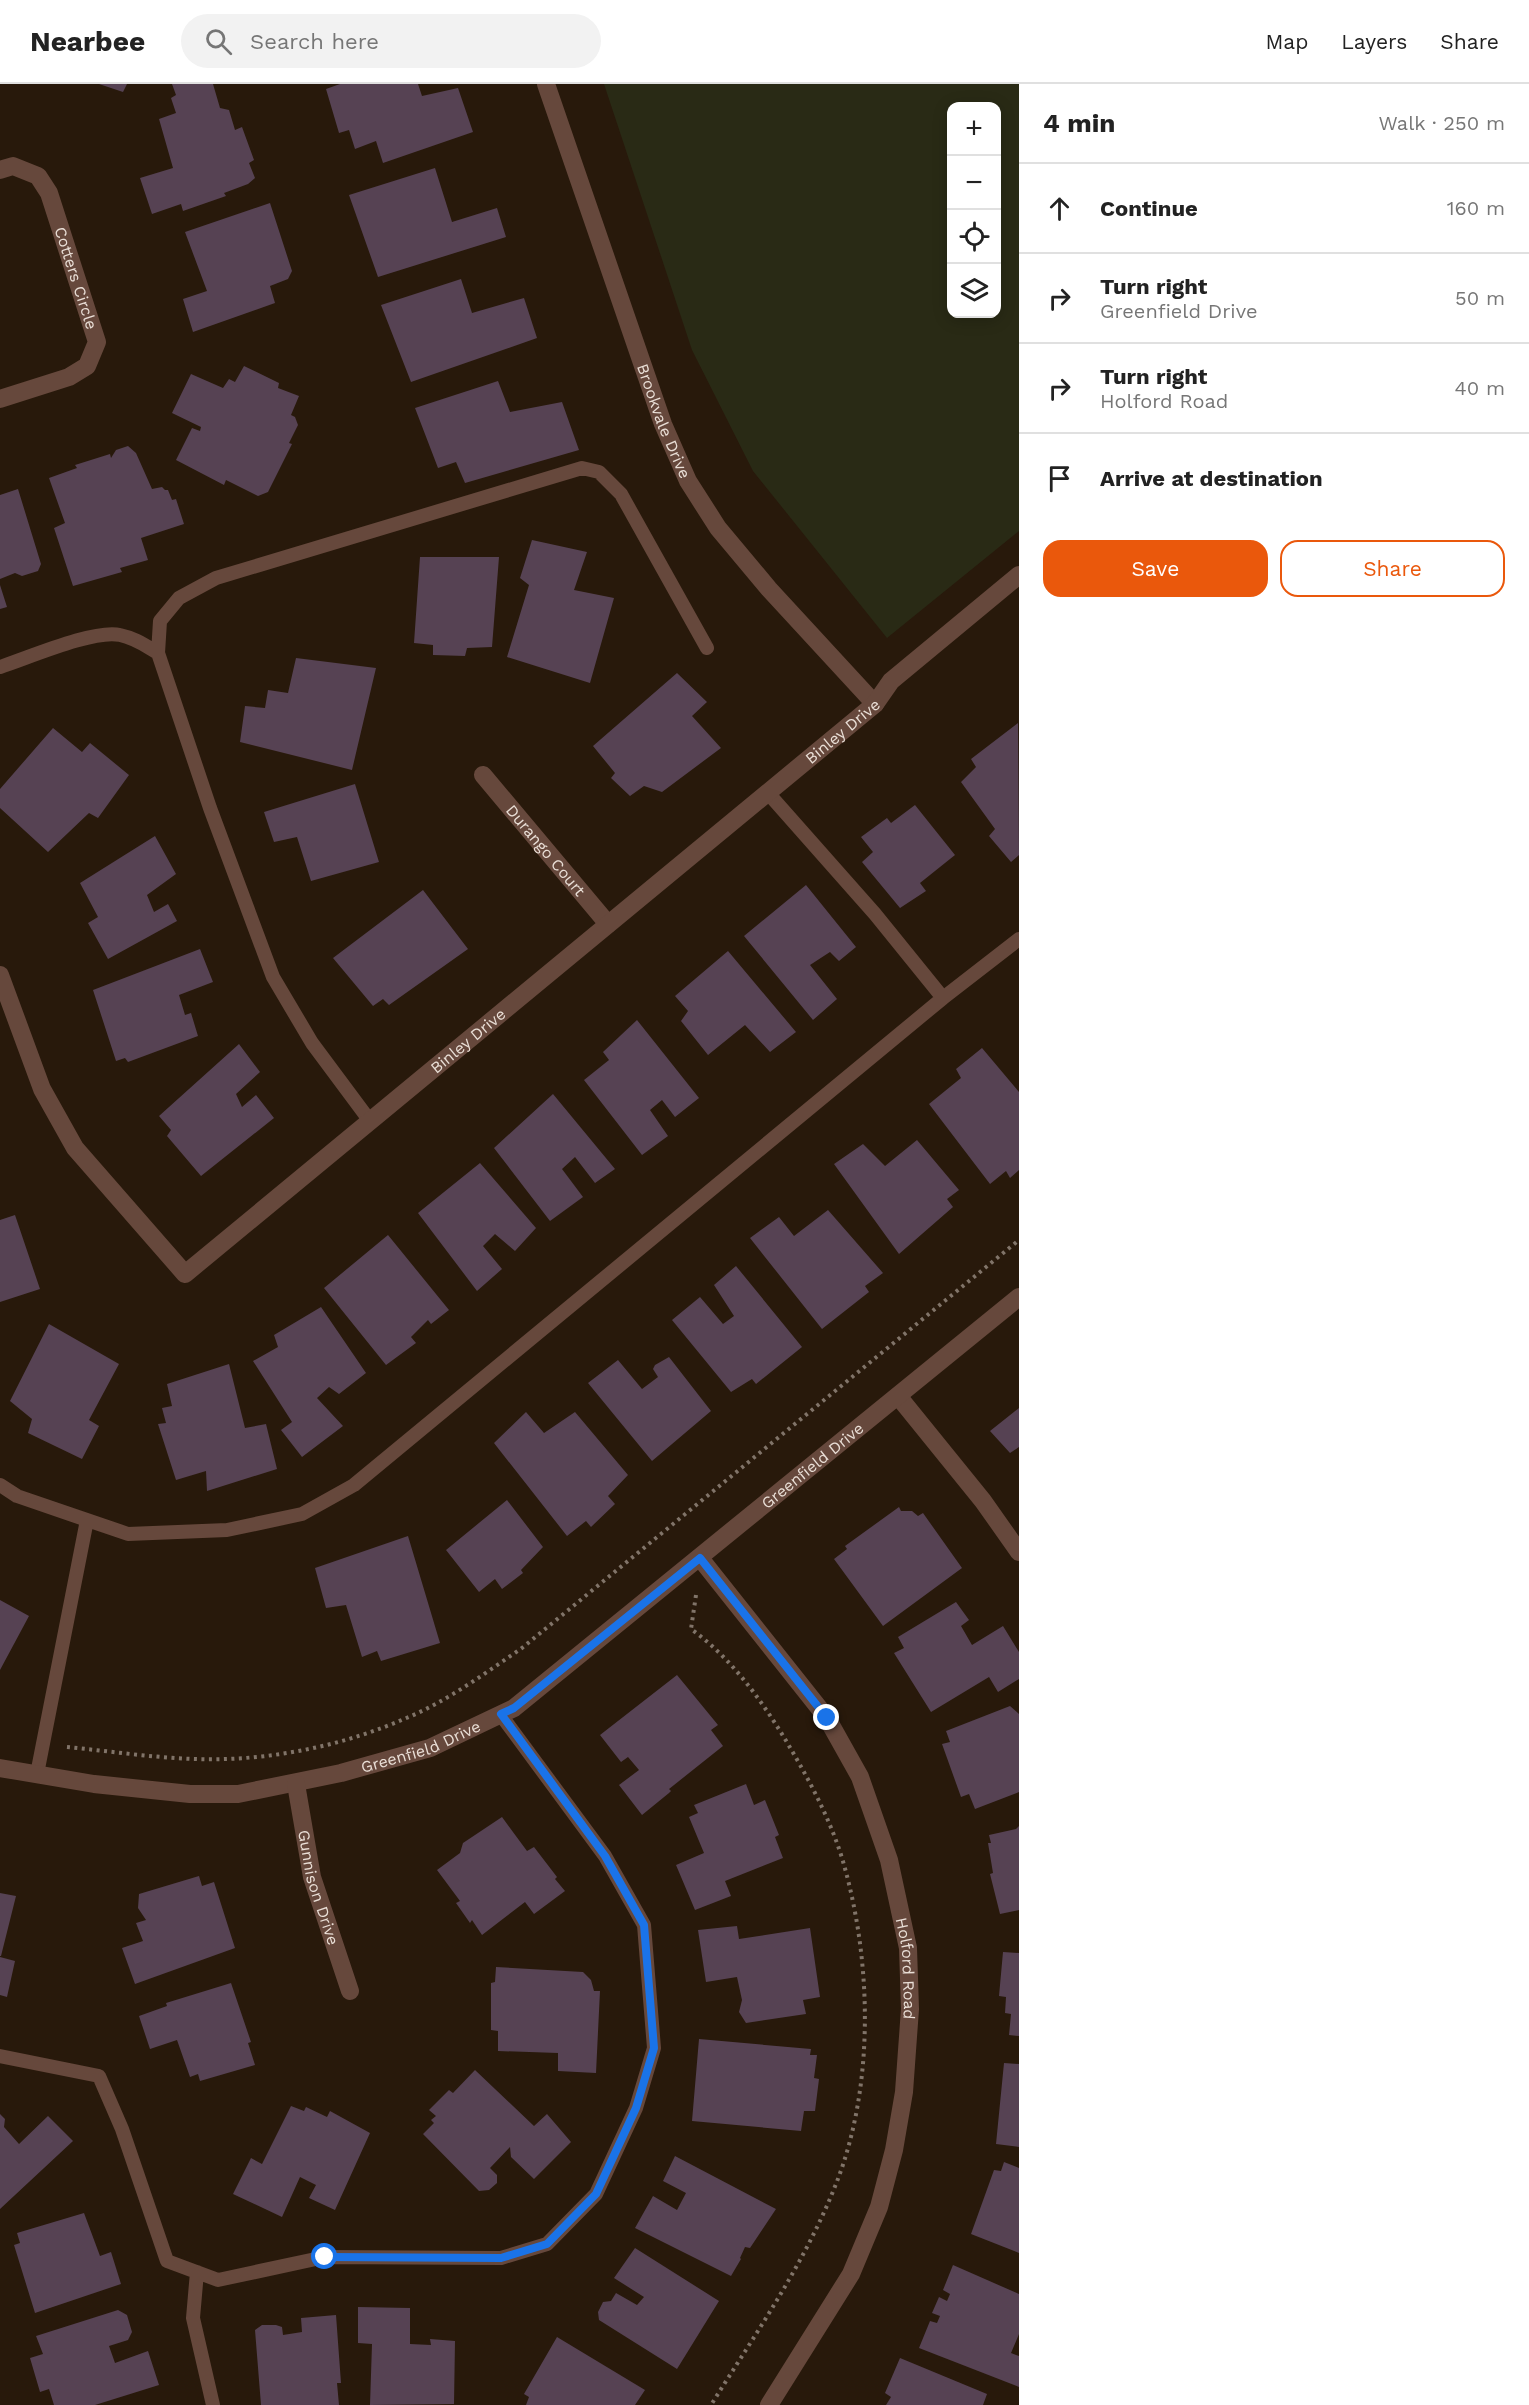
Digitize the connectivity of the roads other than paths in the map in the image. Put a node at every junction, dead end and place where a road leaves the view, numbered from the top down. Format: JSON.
{"nodes":[{"id":1,"x":546,"y":84,"type":"edge"},
{"id":2,"x":0,"y":170,"type":"edge"},
{"id":3,"x":0,"y":399,"type":"edge"},
{"id":4,"x":1019,"y":574,"type":"edge"},
{"id":5,"x":707,"y":648,"type":"dead end"},
{"id":6,"x":158,"y":653,"type":"junction"},
{"id":7,"x":0,"y":667,"type":"edge"},
{"id":8,"x":875,"y":704,"type":"junction"},
{"id":9,"x":483,"y":775,"type":"dead end"},
{"id":10,"x":768,"y":793,"type":"junction"},
{"id":11,"x":608,"y":924,"type":"junction"},
{"id":12,"x":1019,"y":939,"type":"edge"},
{"id":13,"x":0,"y":975,"type":"edge"},
{"id":14,"x":943,"y":998,"type":"junction"},
{"id":15,"x":370,"y":1121,"type":"junction"},
{"id":16,"x":1019,"y":1297,"type":"edge"},
{"id":17,"x":898,"y":1396,"type":"junction"},
{"id":18,"x":0,"y":1485,"type":"edge"},
{"id":19,"x":87,"y":1520,"type":"junction"},
{"id":20,"x":1019,"y":1552,"type":"edge"},
{"id":21,"x":700,"y":1558,"type":"junction"},
{"id":22,"x":501,"y":1714,"type":"junction"},
{"id":23,"x":0,"y":1768,"type":"edge"},
{"id":24,"x":37,"y":1774,"type":"junction"},
{"id":25,"x":296,"y":1784,"type":"junction"},
{"id":26,"x":350,"y":1991,"type":"dead end"},
{"id":27,"x":0,"y":2056,"type":"edge"},
{"id":28,"x":197,"y":2272,"type":"junction"},
{"id":29,"x":213,"y":2405,"type":"edge"},
{"id":30,"x":769,"y":2405,"type":"edge"}],
"edges":[{"from":1,"to":8,"type":"street","name":"Brookvale Drive"},
{"from":2,"to":3,"type":"street","name":"Cotters Circle"},
{"from":4,"to":8,"type":"street","name":"Binley Drive"},
{"from":5,"to":6,"type":"lane"},
{"from":6,"to":7,"type":"lane"},
{"from":6,"to":15,"type":"lane"},
{"from":8,"to":10,"type":"street","name":"Binley Drive"},
{"from":9,"to":11,"type":"street","name":"Durango Court"},
{"from":10,"to":11,"type":"street","name":"Binley Drive"},
{"from":10,"to":14,"type":"lane"},
{"from":11,"to":15,"type":"street","name":"Binley Drive"},
{"from":12,"to":14,"type":"lane"},
{"from":13,"to":15,"type":"street","name":"Binley Drive"},
{"from":14,"to":19,"type":"lane"},
{"from":16,"to":17,"type":"street","name":"Greenfield Drive"},
{"from":17,"to":20,"type":"street"},
{"from":17,"to":21,"type":"street","name":"Greenfield Drive"},
{"from":18,"to":19,"type":"lane"},
{"from":19,"to":24,"type":"lane"},
{"from":21,"to":22,"type":"street","name":"Greenfield Drive"},
{"from":21,"to":30,"type":"street","name":"Holford Road"},
{"from":22,"to":25,"type":"street","name":"Greenfield Drive"},
{"from":22,"to":28,"type":"lane"},
{"from":23,"to":24,"type":"street","name":"Greenfield Drive"},
{"from":24,"to":25,"type":"street","name":"Greenfield Drive"},
{"from":25,"to":26,"type":"street","name":"Gunnison Drive"},
{"from":27,"to":28,"type":"lane"},
{"from":28,"to":29,"type":"lane"}]}
